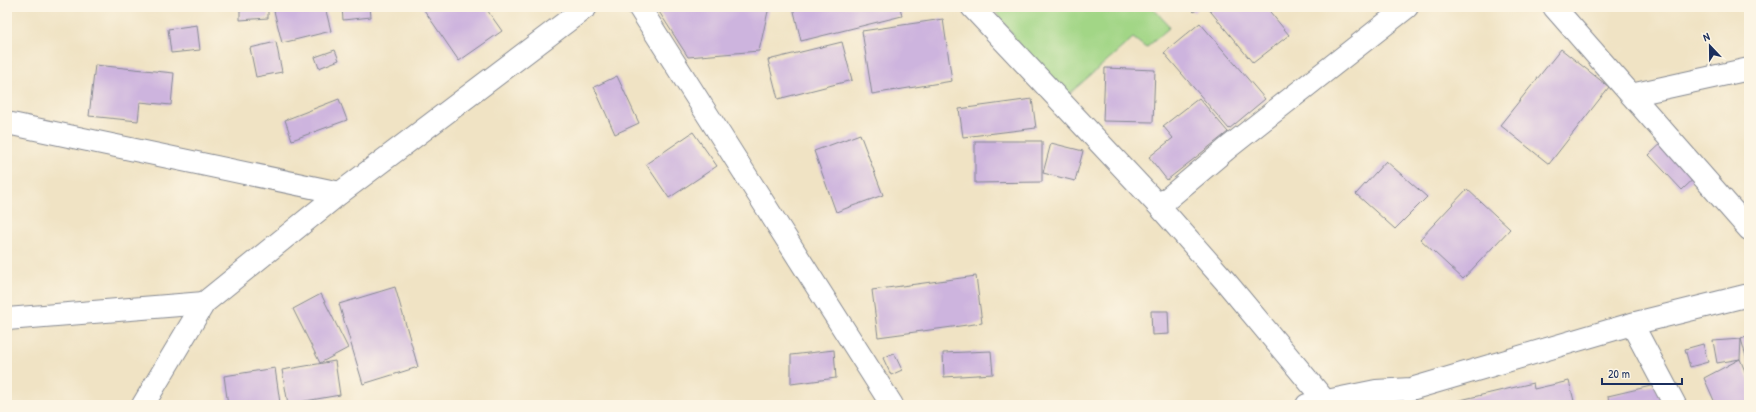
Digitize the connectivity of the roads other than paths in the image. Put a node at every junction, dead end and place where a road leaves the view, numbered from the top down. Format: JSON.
{"nodes":[{"id":1,"x":586,"y":7,"type":"edge"},
{"id":2,"x":639,"y":7,"type":"edge"},
{"id":3,"x":972,"y":7,"type":"edge"},
{"id":4,"x":1407,"y":7,"type":"edge"},
{"id":5,"x":1554,"y":7,"type":"edge"},
{"id":6,"x":1749,"y":69,"type":"edge"},
{"id":7,"x":1630,"y":95,"type":"junction"},
{"id":8,"x":7,"y":123,"type":"edge"},
{"id":9,"x":340,"y":193,"type":"junction"},
{"id":10,"x":1159,"y":206,"type":"junction"},
{"id":11,"x":1749,"y":229,"type":"edge"},
{"id":12,"x":1749,"y":295,"type":"edge"},
{"id":13,"x":204,"y":303,"type":"junction"},
{"id":14,"x":9,"y":313,"type":"edge"},
{"id":15,"x":1632,"y":324,"type":"junction"},
{"id":16,"x":1415,"y":397,"type":"edge"},
{"id":17,"x":1316,"y":404,"type":"edge"},
{"id":18,"x":143,"y":405,"type":"edge"},
{"id":19,"x":892,"y":405,"type":"edge"},
{"id":20,"x":1675,"y":405,"type":"edge"}],
"edges":[{"from":1,"to":9,"type":"street"},
{"from":2,"to":19,"type":"street"},
{"from":3,"to":10,"type":"street"},
{"from":4,"to":10,"type":"street"},
{"from":5,"to":7,"type":"street"},
{"from":6,"to":7,"type":"street"},
{"from":7,"to":11,"type":"street"},
{"from":8,"to":9,"type":"street"},
{"from":9,"to":13,"type":"street"},
{"from":10,"to":17,"type":"street"},
{"from":12,"to":15,"type":"street"},
{"from":13,"to":14,"type":"street"},
{"from":13,"to":18,"type":"street"},
{"from":15,"to":16,"type":"street"},
{"from":15,"to":20,"type":"street"},
{"from":16,"to":17,"type":"street"}]}
